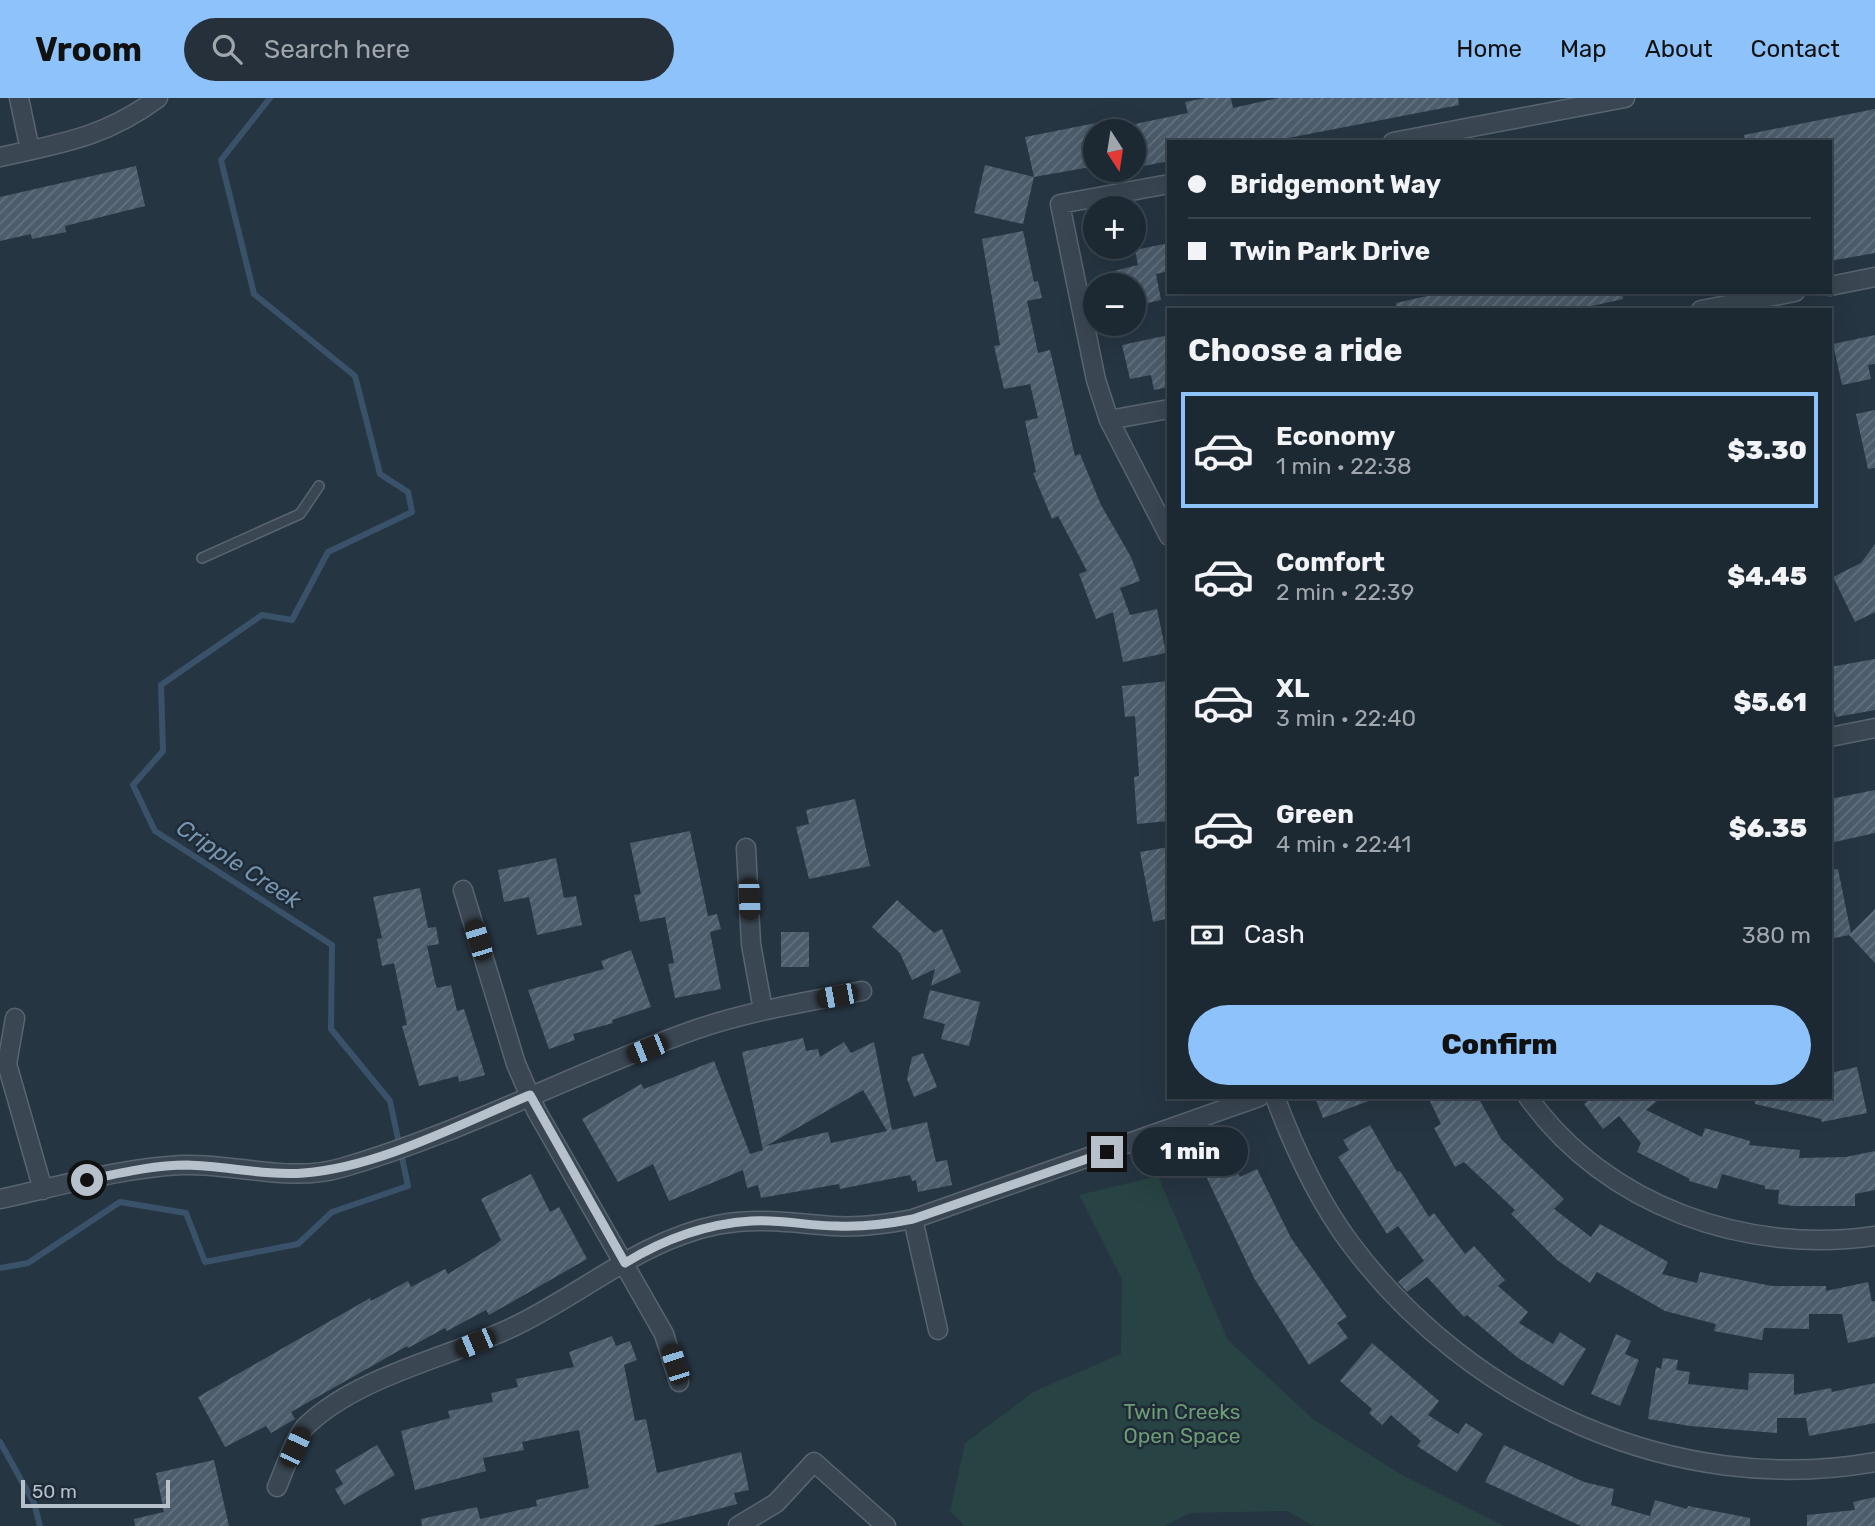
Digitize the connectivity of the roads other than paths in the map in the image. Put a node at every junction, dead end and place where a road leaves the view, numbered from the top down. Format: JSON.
{"nodes":[{"id":1,"x":19,"y":98,"type":"edge"},
{"id":2,"x":158,"y":98,"type":"edge"},
{"id":3,"x":1625,"y":98,"type":"edge"},
{"id":4,"x":1404,"y":140,"type":"edge"},
{"id":5,"x":30,"y":150,"type":"junction"},
{"id":6,"x":0,"y":157,"type":"edge"},
{"id":7,"x":1167,"y":184,"type":"edge"},
{"id":8,"x":1875,"y":277,"type":"edge"},
{"id":9,"x":1832,"y":285,"type":"edge"},
{"id":10,"x":1792,"y":298,"type":"edge"},
{"id":11,"x":1716,"y":308,"type":"edge"},
{"id":12,"x":1167,"y":409,"type":"edge"},
{"id":13,"x":1109,"y":420,"type":"junction"},
{"id":14,"x":319,"y":486,"type":"dead end"},
{"id":15,"x":1167,"y":533,"type":"edge"},
{"id":16,"x":202,"y":558,"type":"dead end"},
{"id":17,"x":1875,"y":728,"type":"edge"},
{"id":18,"x":1832,"y":737,"type":"edge"},
{"id":19,"x":746,"y":848,"type":"dead end"},
{"id":20,"x":463,"y":890,"type":"dead end"},
{"id":21,"x":862,"y":991,"type":"dead end"},
{"id":22,"x":763,"y":1010,"type":"junction"},
{"id":23,"x":15,"y":1018,"type":"dead end"},
{"id":24,"x":530,"y":1095,"type":"junction"},
{"id":25,"x":1253,"y":1099,"type":"edge"},
{"id":26,"x":1276,"y":1099,"type":"edge"},
{"id":27,"x":1530,"y":1099,"type":"edge"},
{"id":28,"x":43,"y":1190,"type":"junction"},
{"id":29,"x":0,"y":1199,"type":"edge"},
{"id":30,"x":913,"y":1219,"type":"junction"},
{"id":31,"x":1875,"y":1236,"type":"edge"},
{"id":32,"x":625,"y":1263,"type":"junction"},
{"id":33,"x":938,"y":1330,"type":"dead end"},
{"id":34,"x":679,"y":1382,"type":"dead end"},
{"id":35,"x":1875,"y":1462,"type":"edge"},
{"id":36,"x":277,"y":1487,"type":"dead end"},
{"id":37,"x":738,"y":1526,"type":"edge"},
{"id":38,"x":886,"y":1526,"type":"edge"}],
"edges":[{"from":1,"to":5,"type":"street"},
{"from":2,"to":5,"type":"street"},
{"from":3,"to":4,"type":"street"},
{"from":5,"to":6,"type":"street"},
{"from":7,"to":13,"type":"street"},
{"from":8,"to":9,"type":"street"},
{"from":10,"to":11,"type":"street"},
{"from":12,"to":13,"type":"street"},
{"from":13,"to":15,"type":"street"},
{"from":14,"to":16,"type":"lane"},
{"from":17,"to":18,"type":"street"},
{"from":19,"to":22,"type":"street"},
{"from":20,"to":24,"type":"street"},
{"from":21,"to":22,"type":"street"},
{"from":22,"to":24,"type":"street"},
{"from":23,"to":28,"type":"street"},
{"from":24,"to":28,"type":"street"},
{"from":24,"to":32,"type":"street"},
{"from":25,"to":30,"type":"street"},
{"from":26,"to":35,"type":"street"},
{"from":27,"to":31,"type":"street"},
{"from":28,"to":29,"type":"street"},
{"from":30,"to":32,"type":"street"},
{"from":30,"to":33,"type":"street"},
{"from":32,"to":34,"type":"street"},
{"from":32,"to":36,"type":"street"},
{"from":37,"to":38,"type":"street"}]}
